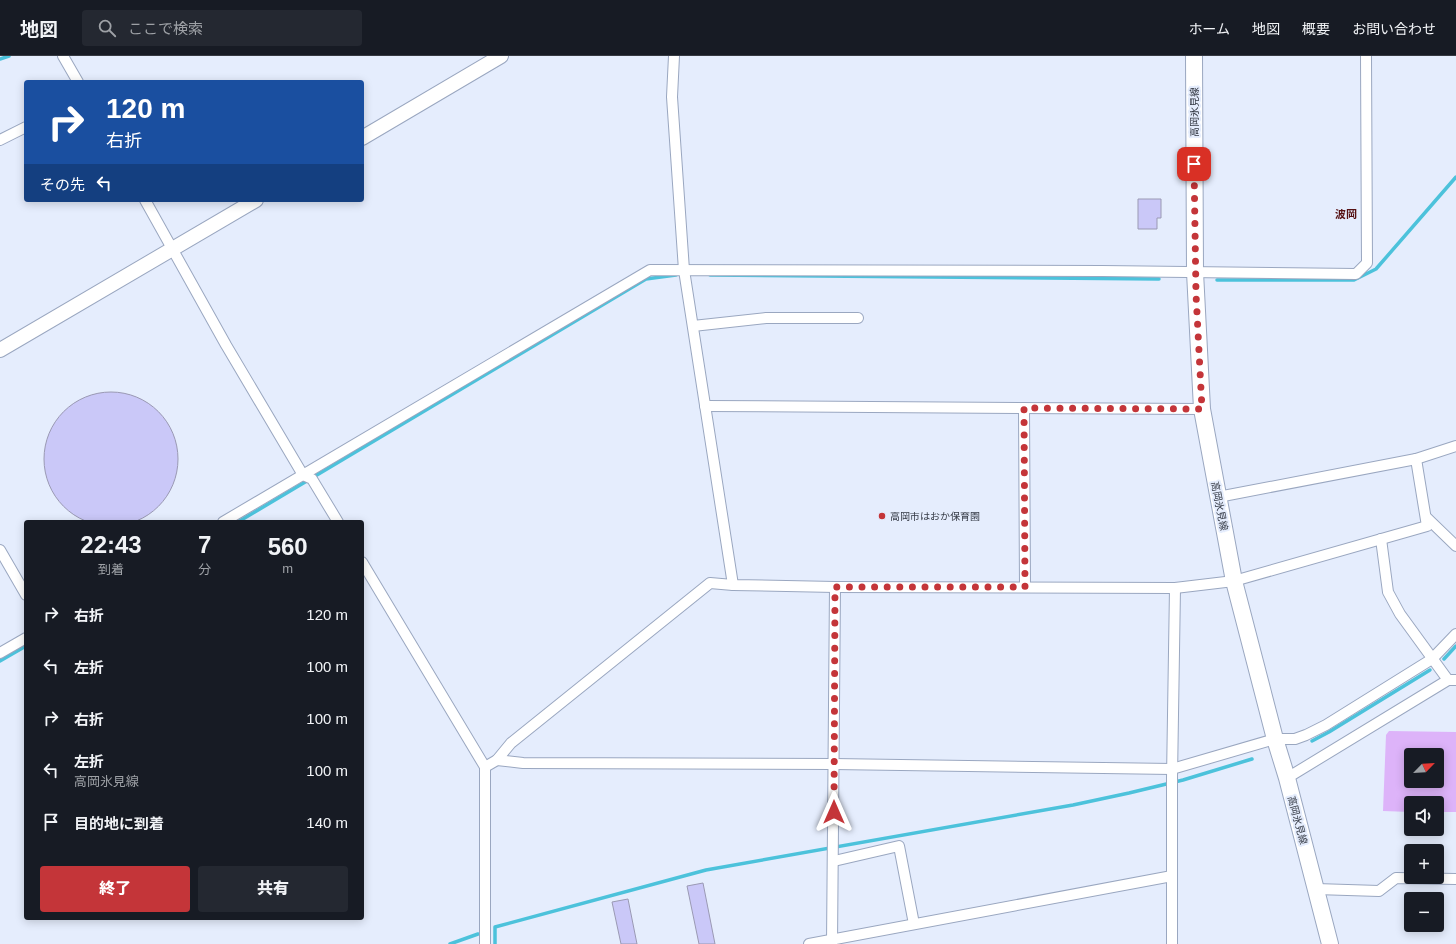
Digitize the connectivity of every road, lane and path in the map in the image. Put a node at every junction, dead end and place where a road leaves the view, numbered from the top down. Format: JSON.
{"nodes":[{"id":1,"x":63,"y":56,"type":"edge"},
{"id":2,"x":501,"y":56,"type":"edge"},
{"id":3,"x":674,"y":56,"type":"edge"},
{"id":4,"x":1194,"y":56,"type":"edge"},
{"id":5,"x":1366,"y":56,"type":"edge"},
{"id":6,"x":77,"y":80,"type":"edge"},
{"id":7,"x":24,"y":128,"type":"edge"},
{"id":8,"x":364,"y":137,"type":"edge"},
{"id":9,"x":0,"y":140,"type":"edge"},
{"id":10,"x":146,"y":202,"type":"edge"},
{"id":11,"x":253,"y":202,"type":"edge"},
{"id":12,"x":173,"y":249,"type":"junction"},
{"id":13,"x":684,"y":271,"type":"junction"},
{"id":14,"x":1195,"y":272,"type":"junction"},
{"id":15,"x":858,"y":318,"type":"dead end"},
{"id":16,"x":693,"y":326,"type":"junction"},
{"id":17,"x":0,"y":350,"type":"edge"},
{"id":18,"x":706,"y":406,"type":"junction"},
{"id":19,"x":1024,"y":408,"type":"junction"},
{"id":20,"x":1202,"y":409,"type":"junction"},
{"id":21,"x":1456,"y":446,"type":"edge"},
{"id":22,"x":1416,"y":459,"type":"junction"},
{"id":23,"x":308,"y":477,"type":"junction"},
{"id":24,"x":1218,"y":496,"type":"junction"},
{"id":25,"x":1426,"y":517,"type":"junction"},
{"id":26,"x":227,"y":520,"type":"edge"},
{"id":27,"x":337,"y":520,"type":"edge"},
{"id":28,"x":1380,"y":539,"type":"junction"},
{"id":29,"x":1456,"y":546,"type":"edge"},
{"id":30,"x":0,"y":550,"type":"edge"},
{"id":31,"x":364,"y":565,"type":"edge"},
{"id":32,"x":1234,"y":581,"type":"junction"},
{"id":33,"x":733,"y":585,"type":"junction"},
{"id":34,"x":835,"y":587,"type":"junction"},
{"id":35,"x":1025,"y":587,"type":"junction"},
{"id":36,"x":1174,"y":588,"type":"junction"},
{"id":37,"x":24,"y":592,"type":"edge"},
{"id":38,"x":1456,"y":634,"type":"edge"},
{"id":39,"x":24,"y":639,"type":"edge"},
{"id":40,"x":0,"y":653,"type":"edge"},
{"id":41,"x":1432,"y":659,"type":"junction"},
{"id":42,"x":1452,"y":680,"type":"edge"},
{"id":43,"x":1275,"y":739,"type":"junction"},
{"id":44,"x":497,"y":760,"type":"junction"},
{"id":45,"x":834,"y":764,"type":"junction"},
{"id":46,"x":485,"y":767,"type":"junction"},
{"id":47,"x":1172,"y":773,"type":"junction"},
{"id":48,"x":1287,"y":778,"type":"junction"},
{"id":49,"x":834,"y":858,"type":"junction"},
{"id":50,"x":1172,"y":876,"type":"junction"},
{"id":51,"x":1456,"y":879,"type":"edge"},
{"id":52,"x":1316,"y":889,"type":"junction"},
{"id":53,"x":914,"y":924,"type":"junction"},
{"id":54,"x":832,"y":942,"type":"edge"},
{"id":55,"x":485,"y":944,"type":"edge"},
{"id":56,"x":809,"y":944,"type":"edge"},
{"id":57,"x":1172,"y":944,"type":"edge"},
{"id":58,"x":1330,"y":944,"type":"edge"}],
"edges":[{"from":1,"to":6,"type":"street"},
{"from":2,"to":8,"type":"street"},
{"from":3,"to":13,"type":"street"},
{"from":4,"to":14,"type":"main road","name":"高岡氷見線"},
{"from":5,"to":14,"type":"street"},
{"from":7,"to":9,"type":"street"},
{"from":10,"to":12,"type":"street"},
{"from":11,"to":12,"type":"street"},
{"from":12,"to":17,"type":"street"},
{"from":12,"to":23,"type":"street"},
{"from":13,"to":14,"type":"street"},
{"from":13,"to":16,"type":"street"},
{"from":13,"to":23,"type":"street"},
{"from":14,"to":20,"type":"main road","name":"高岡氷見線"},
{"from":15,"to":16,"type":"street"},
{"from":16,"to":18,"type":"street"},
{"from":18,"to":19,"type":"street"},
{"from":18,"to":33,"type":"street"},
{"from":19,"to":20,"type":"street"},
{"from":19,"to":35,"type":"street"},
{"from":20,"to":24,"type":"main road","name":"高岡氷見線"},
{"from":21,"to":22,"type":"street"},
{"from":22,"to":24,"type":"street"},
{"from":22,"to":25,"type":"street"},
{"from":23,"to":26,"type":"street"},
{"from":23,"to":27,"type":"street"},
{"from":24,"to":32,"type":"main road","name":"高岡氷見線"},
{"from":25,"to":28,"type":"street"},
{"from":25,"to":29,"type":"street"},
{"from":28,"to":32,"type":"street"},
{"from":28,"to":41,"type":"street"},
{"from":30,"to":37,"type":"street"},
{"from":31,"to":46,"type":"street"},
{"from":32,"to":36,"type":"street"},
{"from":32,"to":43,"type":"main road","name":"高岡氷見線"},
{"from":33,"to":34,"type":"street"},
{"from":33,"to":44,"type":"street"},
{"from":34,"to":35,"type":"street"},
{"from":34,"to":45,"type":"street"},
{"from":35,"to":36,"type":"street"},
{"from":36,"to":47,"type":"street"},
{"from":38,"to":41,"type":"street"},
{"from":39,"to":40,"type":"street"},
{"from":41,"to":42,"type":"street"},
{"from":41,"to":43,"type":"street"},
{"from":42,"to":48,"type":"street"},
{"from":43,"to":47,"type":"street"},
{"from":43,"to":48,"type":"main road","name":"高岡氷見線"},
{"from":44,"to":45,"type":"street"},
{"from":44,"to":46,"type":"street"},
{"from":45,"to":47,"type":"street"},
{"from":45,"to":49,"type":"street"},
{"from":46,"to":55,"type":"street"},
{"from":47,"to":50,"type":"street"},
{"from":48,"to":52,"type":"main road","name":"高岡氷見線"},
{"from":49,"to":53,"type":"street"},
{"from":49,"to":54,"type":"street"},
{"from":50,"to":53,"type":"street"},
{"from":50,"to":57,"type":"street"},
{"from":51,"to":52,"type":"street"},
{"from":52,"to":58,"type":"main road","name":"高岡氷見線"},
{"from":53,"to":54,"type":"street"},
{"from":54,"to":56,"type":"street"}]}
